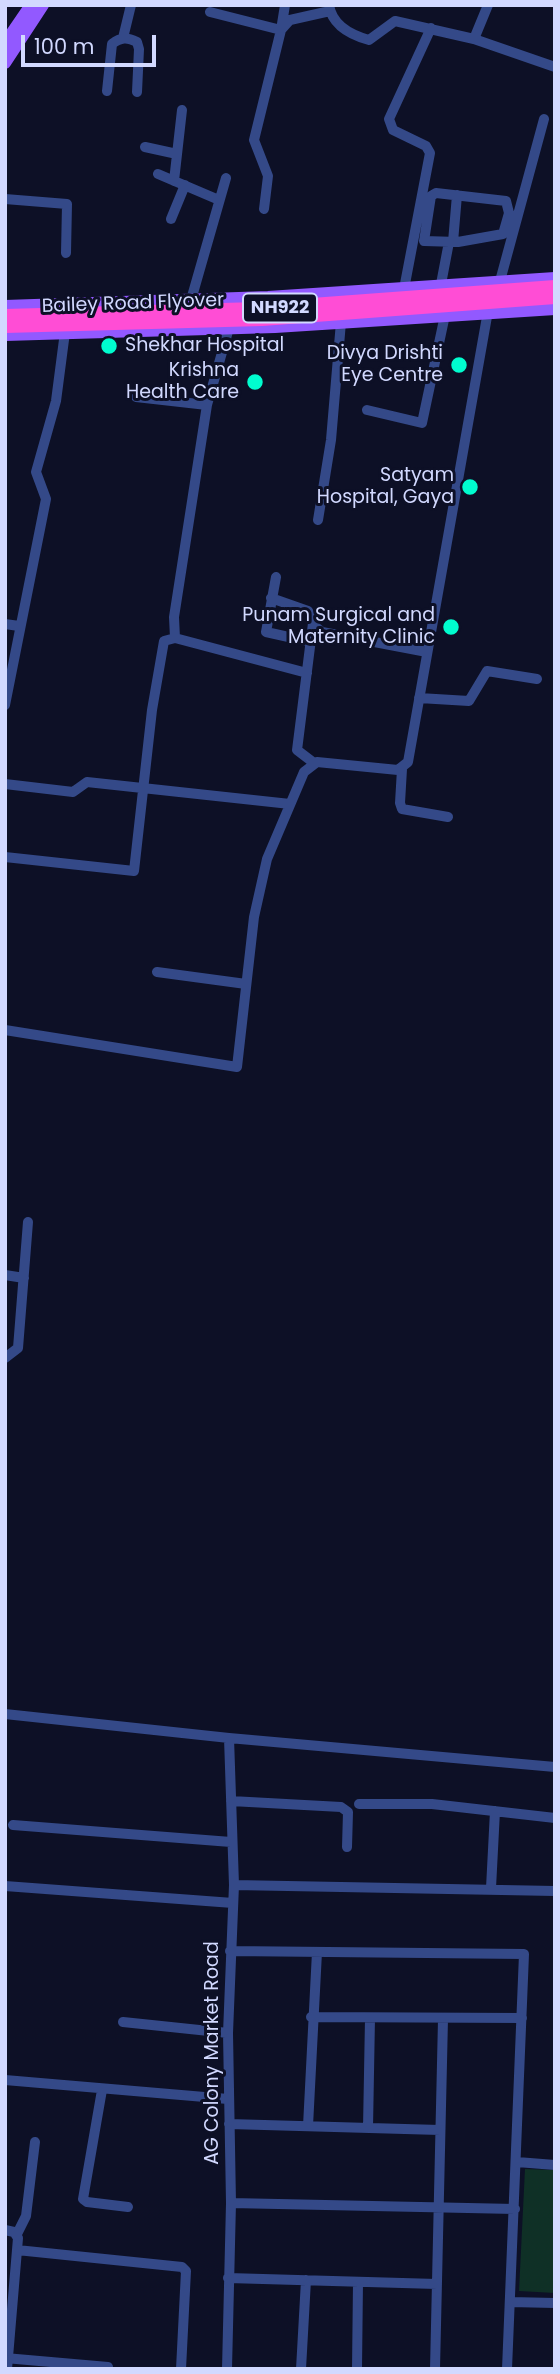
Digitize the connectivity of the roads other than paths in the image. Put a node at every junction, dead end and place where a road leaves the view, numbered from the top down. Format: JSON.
{"nodes":[{"id":1,"x":31,"y":5,"type":"edge"},
{"id":2,"x":43,"y":5,"type":"edge"},
{"id":3,"x":131,"y":5,"type":"edge"},
{"id":4,"x":285,"y":5,"type":"edge"},
{"id":5,"x":488,"y":5,"type":"edge"},
{"id":6,"x":329,"y":8,"type":"edge"},
{"id":7,"x":209,"y":12,"type":"dead end"},
{"id":8,"x":431,"y":28,"type":"junction"},
{"id":9,"x":281,"y":30,"type":"junction"},
{"id":10,"x":123,"y":38,"type":"junction"},
{"id":11,"x":474,"y":39,"type":"junction"},
{"id":12,"x":5,"y":43,"type":"edge"},
{"id":13,"x":5,"y":63,"type":"edge"},
{"id":14,"x":555,"y":68,"type":"edge"},
{"id":15,"x":107,"y":91,"type":"dead end"},
{"id":16,"x":137,"y":92,"type":"dead end"},
{"id":17,"x":182,"y":110,"type":"dead end"},
{"id":18,"x":544,"y":119,"type":"dead end"},
{"id":19,"x":145,"y":147,"type":"dead end"},
{"id":20,"x":177,"y":154,"type":"junction"},
{"id":21,"x":158,"y":174,"type":"dead end"},
{"id":22,"x":226,"y":178,"type":"dead end"},
{"id":23,"x":174,"y":181,"type":"junction"},
{"id":24,"x":185,"y":185,"type":"junction"},
{"id":25,"x":457,"y":195,"type":"junction"},
{"id":26,"x":5,"y":199,"type":"edge"},
{"id":27,"x":219,"y":200,"type":"junction"},
{"id":28,"x":264,"y":209,"type":"dead end"},
{"id":29,"x":171,"y":219,"type":"dead end"},
{"id":30,"x":451,"y":242,"type":"junction"},
{"id":31,"x":66,"y":253,"type":"dead end"},
{"id":32,"x":500,"y":281,"type":"junction"},
{"id":33,"x":552,"y":281,"type":"edge"},
{"id":34,"x":441,"y":284,"type":"junction"},
{"id":35,"x":410,"y":288,"type":"junction"},
{"id":36,"x":191,"y":300,"type":"junction"},
{"id":37,"x":87,"y":303,"type":"junction"},
{"id":38,"x":22,"y":305,"type":"junction"},
{"id":39,"x":552,"y":305,"type":"edge"},
{"id":40,"x":5,"y":306,"type":"edge"},
{"id":41,"x":488,"y":311,"type":"junction"},
{"id":42,"x":445,"y":314,"type":"junction"},
{"id":43,"x":5,"y":316,"type":"edge"},
{"id":44,"x":413,"y":317,"type":"junction"},
{"id":45,"x":341,"y":322,"type":"junction"},
{"id":46,"x":5,"y":326,"type":"edge"},
{"id":47,"x":229,"y":328,"type":"junction"},
{"id":48,"x":88,"y":331,"type":"junction"},
{"id":49,"x":65,"y":332,"type":"junction"},
{"id":50,"x":23,"y":334,"type":"junction"},
{"id":51,"x":5,"y":335,"type":"edge"},
{"id":52,"x":136,"y":397,"type":"dead end"},
{"id":53,"x":207,"y":405,"type":"junction"},
{"id":54,"x":367,"y":410,"type":"dead end"},
{"id":55,"x":318,"y":520,"type":"dead end"},
{"id":56,"x":276,"y":577,"type":"dead end"},
{"id":57,"x":271,"y":598,"type":"junction"},
{"id":58,"x":313,"y":622,"type":"junction"},
{"id":59,"x":5,"y":624,"type":"edge"},
{"id":60,"x":19,"y":626,"type":"junction"},
{"id":61,"x":175,"y":638,"type":"junction"},
{"id":62,"x":311,"y":642,"type":"junction"},
{"id":63,"x":427,"y":652,"type":"junction"},
{"id":64,"x":307,"y":673,"type":"junction"},
{"id":65,"x":537,"y":679,"type":"dead end"},
{"id":66,"x":419,"y":698,"type":"junction"},
{"id":67,"x":5,"y":705,"type":"edge"},
{"id":68,"x":314,"y":763,"type":"junction"},
{"id":69,"x":402,"y":769,"type":"junction"},
{"id":70,"x":5,"y":785,"type":"edge"},
{"id":71,"x":143,"y":786,"type":"junction"},
{"id":72,"x":290,"y":804,"type":"junction"},
{"id":73,"x":448,"y":817,"type":"dead end"},
{"id":74,"x":5,"y":857,"type":"edge"},
{"id":75,"x":156,"y":972,"type":"dead end"},
{"id":76,"x":246,"y":984,"type":"junction"},
{"id":77,"x":5,"y":1030,"type":"edge"},
{"id":78,"x":28,"y":1222,"type":"dead end"},
{"id":79,"x":5,"y":1275,"type":"edge"},
{"id":80,"x":24,"y":1278,"type":"junction"},
{"id":81,"x":5,"y":1358,"type":"edge"},
{"id":82,"x":5,"y":1714,"type":"edge"},
{"id":83,"x":229,"y":1738,"type":"junction"},
{"id":84,"x":555,"y":1767,"type":"edge"},
{"id":85,"x":230,"y":1801,"type":"junction"},
{"id":86,"x":359,"y":1804,"type":"dead end"},
{"id":87,"x":495,"y":1811,"type":"junction"},
{"id":88,"x":555,"y":1818,"type":"edge"},
{"id":89,"x":13,"y":1825,"type":"dead end"},
{"id":90,"x":231,"y":1842,"type":"junction"},
{"id":91,"x":347,"y":1847,"type":"dead end"},
{"id":92,"x":234,"y":1885,"type":"junction"},
{"id":93,"x":5,"y":1886,"type":"edge"},
{"id":94,"x":491,"y":1888,"type":"junction"},
{"id":95,"x":555,"y":1891,"type":"edge"},
{"id":96,"x":233,"y":1903,"type":"junction"},
{"id":97,"x":230,"y":1951,"type":"junction"},
{"id":98,"x":317,"y":1952,"type":"junction"},
{"id":99,"x":311,"y":2017,"type":"junction"},
{"id":100,"x":370,"y":2018,"type":"junction"},
{"id":101,"x":522,"y":2018,"type":"junction"},
{"id":102,"x":443,"y":2019,"type":"junction"},
{"id":103,"x":123,"y":2022,"type":"dead end"},
{"id":104,"x":228,"y":2033,"type":"junction"},
{"id":105,"x":5,"y":2080,"type":"edge"},
{"id":106,"x":102,"y":2090,"type":"junction"},
{"id":107,"x":228,"y":2099,"type":"junction"},
{"id":108,"x":229,"y":2124,"type":"junction"},
{"id":109,"x":308,"y":2126,"type":"junction"},
{"id":110,"x":368,"y":2128,"type":"junction"},
{"id":111,"x":440,"y":2130,"type":"junction"},
{"id":112,"x":35,"y":2142,"type":"dead end"},
{"id":113,"x":517,"y":2162,"type":"junction"},
{"id":114,"x":555,"y":2165,"type":"edge"},
{"id":115,"x":231,"y":2203,"type":"junction"},
{"id":116,"x":128,"y":2207,"type":"dead end"},
{"id":117,"x":439,"y":2208,"type":"junction"},
{"id":118,"x":515,"y":2210,"type":"junction"},
{"id":119,"x":5,"y":2230,"type":"edge"},
{"id":120,"x":16,"y":2234,"type":"junction"},
{"id":121,"x":17,"y":2250,"type":"junction"},
{"id":122,"x":228,"y":2278,"type":"junction"},
{"id":123,"x":306,"y":2280,"type":"junction"},
{"id":124,"x":358,"y":2282,"type":"junction"},
{"id":125,"x":437,"y":2284,"type":"junction"},
{"id":126,"x":510,"y":2302,"type":"junction"},
{"id":127,"x":555,"y":2302,"type":"edge"},
{"id":128,"x":7,"y":2361,"type":"edge"},
{"id":129,"x":47,"y":2365,"type":"edge"},
{"id":130,"x":108,"y":2367,"type":"dead end"},
{"id":131,"x":181,"y":2369,"type":"edge"},
{"id":132,"x":227,"y":2369,"type":"edge"},
{"id":133,"x":301,"y":2369,"type":"edge"},
{"id":134,"x":358,"y":2369,"type":"edge"},
{"id":135,"x":435,"y":2369,"type":"edge"},
{"id":136,"x":507,"y":2369,"type":"edge"}],
"edges":[{"from":1,"to":12,"type":"main road"},
{"from":2,"to":13,"type":"main road"},
{"from":3,"to":10,"type":"street"},
{"from":4,"to":9,"type":"street"},
{"from":5,"to":11,"type":"street"},
{"from":6,"to":8,"type":"street"},
{"from":6,"to":9,"type":"street"},
{"from":7,"to":9,"type":"street"},
{"from":8,"to":11,"type":"street"},
{"from":8,"to":35,"type":"street"},
{"from":9,"to":28,"type":"street"},
{"from":10,"to":15,"type":"street"},
{"from":10,"to":16,"type":"street"},
{"from":11,"to":14,"type":"street"},
{"from":17,"to":20,"type":"street"},
{"from":18,"to":32,"type":"street"},
{"from":19,"to":20,"type":"street"},
{"from":20,"to":23,"type":"street"},
{"from":21,"to":23,"type":"street"},
{"from":22,"to":27,"type":"street"},
{"from":23,"to":24,"type":"street"},
{"from":24,"to":27,"type":"street"},
{"from":24,"to":29,"type":"street"},
{"from":25,"to":30,"type":"street"},
{"from":25,"to":30,"type":"street"},
{"from":25,"to":30,"type":"street"},
{"from":26,"to":31,"type":"street"},
{"from":27,"to":36,"type":"street"},
{"from":30,"to":34,"type":"street"},
{"from":32,"to":33,"type":"main road"},
{"from":32,"to":34,"type":"main road"},
{"from":33,"to":39,"type":"main road"},
{"from":33,"to":43,"type":"highway","name":"Bailey Road Flyover","number":"NH922","bridge":true},
{"from":34,"to":35,"type":"main road"},
{"from":35,"to":36,"type":"main road"},
{"from":35,"to":44,"type":"main road"},
{"from":36,"to":37,"type":"main road"},
{"from":37,"to":38,"type":"main road"},
{"from":37,"to":48,"type":"main road"},
{"from":38,"to":40,"type":"main road"},
{"from":38,"to":50,"type":"main road"},
{"from":39,"to":41,"type":"main road"},
{"from":39,"to":46,"type":"highway","name":"Bailey Road Flyover","number":"NH922","bridge":true},
{"from":41,"to":42,"type":"main road"},
{"from":41,"to":63,"type":"street"},
{"from":42,"to":44,"type":"main road"},
{"from":42,"to":54,"type":"street"},
{"from":44,"to":45,"type":"main road"},
{"from":45,"to":47,"type":"main road"},
{"from":45,"to":55,"type":"street"},
{"from":47,"to":48,"type":"main road"},
{"from":47,"to":53,"type":"street"},
{"from":48,"to":49,"type":"main road"},
{"from":49,"to":50,"type":"main road"},
{"from":49,"to":60,"type":"street"},
{"from":50,"to":51,"type":"main road"},
{"from":52,"to":53,"type":"street"},
{"from":53,"to":61,"type":"street"},
{"from":56,"to":57,"type":"street"},
{"from":57,"to":58,"type":"street"},
{"from":57,"to":62,"type":"street"},
{"from":58,"to":62,"type":"street"},
{"from":58,"to":63,"type":"street"},
{"from":59,"to":60,"type":"street"},
{"from":60,"to":67,"type":"street"},
{"from":61,"to":64,"type":"street"},
{"from":61,"to":71,"type":"street"},
{"from":62,"to":64,"type":"street"},
{"from":63,"to":66,"type":"street"},
{"from":64,"to":68,"type":"street"},
{"from":65,"to":66,"type":"street"},
{"from":66,"to":69,"type":"street"},
{"from":68,"to":69,"type":"street"},
{"from":68,"to":72,"type":"street"},
{"from":69,"to":73,"type":"street"},
{"from":70,"to":71,"type":"street"},
{"from":71,"to":72,"type":"street"},
{"from":71,"to":74,"type":"street"},
{"from":72,"to":76,"type":"street"},
{"from":75,"to":76,"type":"street"},
{"from":76,"to":77,"type":"street"},
{"from":78,"to":80,"type":"street"},
{"from":79,"to":80,"type":"street"},
{"from":80,"to":81,"type":"street"},
{"from":82,"to":83,"type":"street"},
{"from":83,"to":84,"type":"street"},
{"from":83,"to":85,"type":"street","name":"AG Colony Market Road"},
{"from":85,"to":90,"type":"street","name":"AG Colony Market Road"},
{"from":85,"to":91,"type":"street"},
{"from":86,"to":87,"type":"street"},
{"from":87,"to":88,"type":"street"},
{"from":87,"to":94,"type":"street"},
{"from":89,"to":90,"type":"street"},
{"from":90,"to":92,"type":"street","name":"AG Colony Market Road"},
{"from":92,"to":94,"type":"street"},
{"from":92,"to":96,"type":"street","name":"AG Colony Market Road"},
{"from":93,"to":96,"type":"street"},
{"from":94,"to":95,"type":"street"},
{"from":96,"to":97,"type":"street","name":"AG Colony Market Road"},
{"from":97,"to":98,"type":"street"},
{"from":97,"to":104,"type":"street","name":"AG Colony Market Road"},
{"from":98,"to":99,"type":"street"},
{"from":98,"to":101,"type":"street"},
{"from":99,"to":100,"type":"street"},
{"from":99,"to":109,"type":"street"},
{"from":100,"to":102,"type":"street"},
{"from":100,"to":110,"type":"street"},
{"from":101,"to":102,"type":"street"},
{"from":101,"to":113,"type":"street"},
{"from":102,"to":111,"type":"street"},
{"from":103,"to":104,"type":"street"},
{"from":104,"to":107,"type":"street","name":"AG Colony Market Road"},
{"from":105,"to":106,"type":"street"},
{"from":106,"to":107,"type":"street"},
{"from":106,"to":116,"type":"street"},
{"from":107,"to":108,"type":"street","name":"AG Colony Market Road"},
{"from":108,"to":109,"type":"street"},
{"from":108,"to":115,"type":"street","name":"AG Colony Market Road"},
{"from":109,"to":110,"type":"street"},
{"from":110,"to":111,"type":"street"},
{"from":111,"to":117,"type":"street"},
{"from":112,"to":120,"type":"street"},
{"from":113,"to":114,"type":"street"},
{"from":113,"to":118,"type":"street"},
{"from":115,"to":117,"type":"street"},
{"from":115,"to":122,"type":"street","name":"AG Colony Market Road"},
{"from":117,"to":118,"type":"street"},
{"from":117,"to":125,"type":"street"},
{"from":118,"to":126,"type":"street"},
{"from":119,"to":120,"type":"street"},
{"from":120,"to":121,"type":"street"},
{"from":121,"to":128,"type":"street"},
{"from":121,"to":131,"type":"street"},
{"from":122,"to":123,"type":"street"},
{"from":122,"to":132,"type":"street","name":"AG Colony Market Road"},
{"from":123,"to":124,"type":"street"},
{"from":123,"to":133,"type":"street"},
{"from":124,"to":125,"type":"street"},
{"from":124,"to":134,"type":"street"},
{"from":125,"to":135,"type":"street"},
{"from":126,"to":127,"type":"street"},
{"from":126,"to":136,"type":"street"},
{"from":128,"to":129,"type":"street"},
{"from":129,"to":130,"type":"street"}]}
